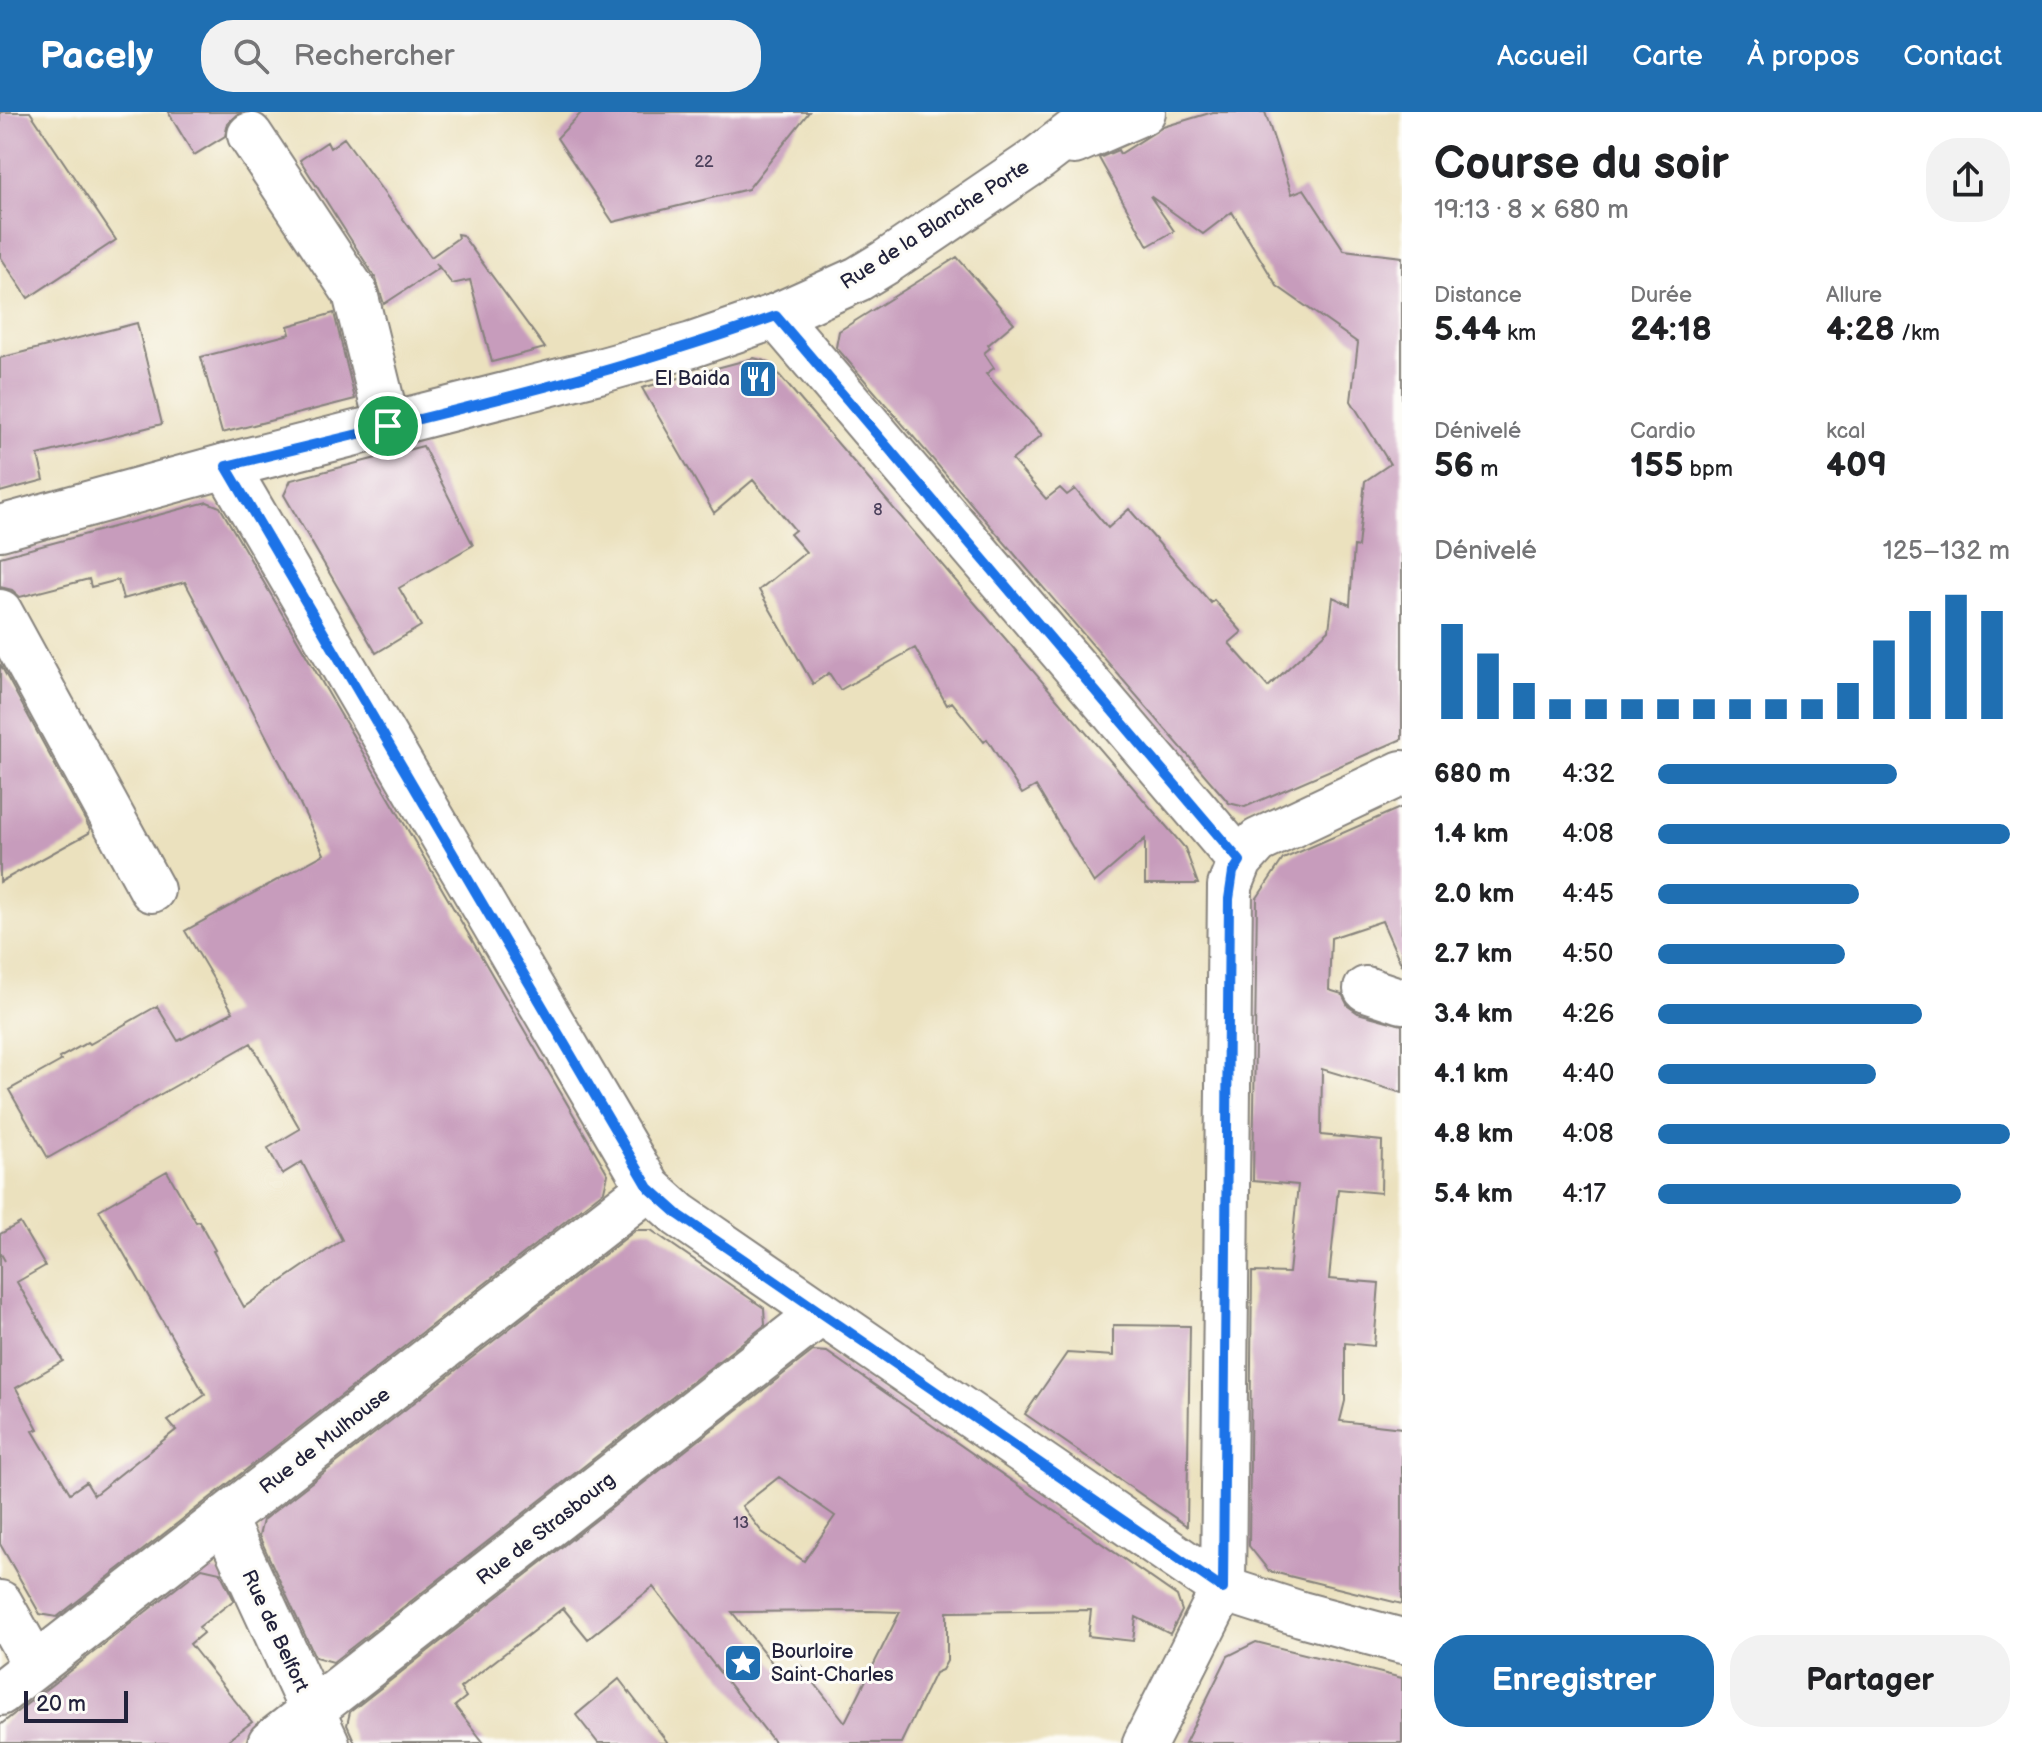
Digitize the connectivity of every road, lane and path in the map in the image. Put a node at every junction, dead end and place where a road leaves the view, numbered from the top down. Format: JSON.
{"nodes":[{"id":1,"x":1099,"y":112,"type":"edge"},
{"id":2,"x":1143,"y":112,"type":"edge"},
{"id":3,"x":250,"y":135,"type":"dead end"},
{"id":4,"x":1039,"y":158,"type":"junction"},
{"id":5,"x":776,"y":316,"type":"junction"},
{"id":6,"x":388,"y":426,"type":"junction"},
{"id":7,"x":226,"y":466,"type":"junction"},
{"id":8,"x":0,"y":528,"type":"edge"},
{"id":9,"x":0,"y":612,"type":"edge"},
{"id":10,"x":1402,"y":773,"type":"edge"},
{"id":11,"x":1240,"y":861,"type":"junction"},
{"id":12,"x":152,"y":890,"type":"dead end"},
{"id":13,"x":649,"y":1188,"type":"junction"},
{"id":14,"x":821,"y":1313,"type":"junction"},
{"id":15,"x":224,"y":1520,"type":"junction"},
{"id":16,"x":1223,"y":1589,"type":"junction"},
{"id":17,"x":0,"y":1603,"type":"edge"},
{"id":18,"x":1402,"y":1641,"type":"edge"},
{"id":19,"x":35,"y":1665,"type":"junction"},
{"id":20,"x":0,"y":1693,"type":"edge"},
{"id":21,"x":320,"y":1727,"type":"edge"},
{"id":22,"x":270,"y":1743,"type":"edge"},
{"id":23,"x":1145,"y":1743,"type":"edge"}],
"edges":[{"from":1,"to":4,"type":"street","name":"Rue de la Blanche Porte"},
{"from":2,"to":4,"type":"street","name":"Rue de la Blanche Porte"},
{"from":3,"to":6,"type":"street"},
{"from":4,"to":5,"type":"street","name":"Rue de la Blanche Porte"},
{"from":5,"to":6,"type":"street","name":"Rue de la Blanche Porte"},
{"from":5,"to":11,"type":"street"},
{"from":6,"to":7,"type":"street","name":"Rue de la Blanche Porte"},
{"from":7,"to":8,"type":"street","name":"Rue de la Blanche Porte"},
{"from":7,"to":13,"type":"street"},
{"from":9,"to":12,"type":"street"},
{"from":10,"to":11,"type":"street"},
{"from":11,"to":16,"type":"street"},
{"from":13,"to":14,"type":"street"},
{"from":13,"to":15,"type":"street","name":"Rue de Mulhouse"},
{"from":14,"to":16,"type":"street"},
{"from":14,"to":21,"type":"street","name":"Rue de Strasbourg"},
{"from":15,"to":19,"type":"street","name":"Rue de Mulhouse"},
{"from":15,"to":21,"type":"street","name":"Rue de Belfort"},
{"from":16,"to":18,"type":"street"},
{"from":16,"to":23,"type":"street"},
{"from":17,"to":19,"type":"street"},
{"from":19,"to":20,"type":"street","name":"Rue de Mulhouse"},
{"from":21,"to":22,"type":"street","name":"Rue de Strasbourg"}]}
